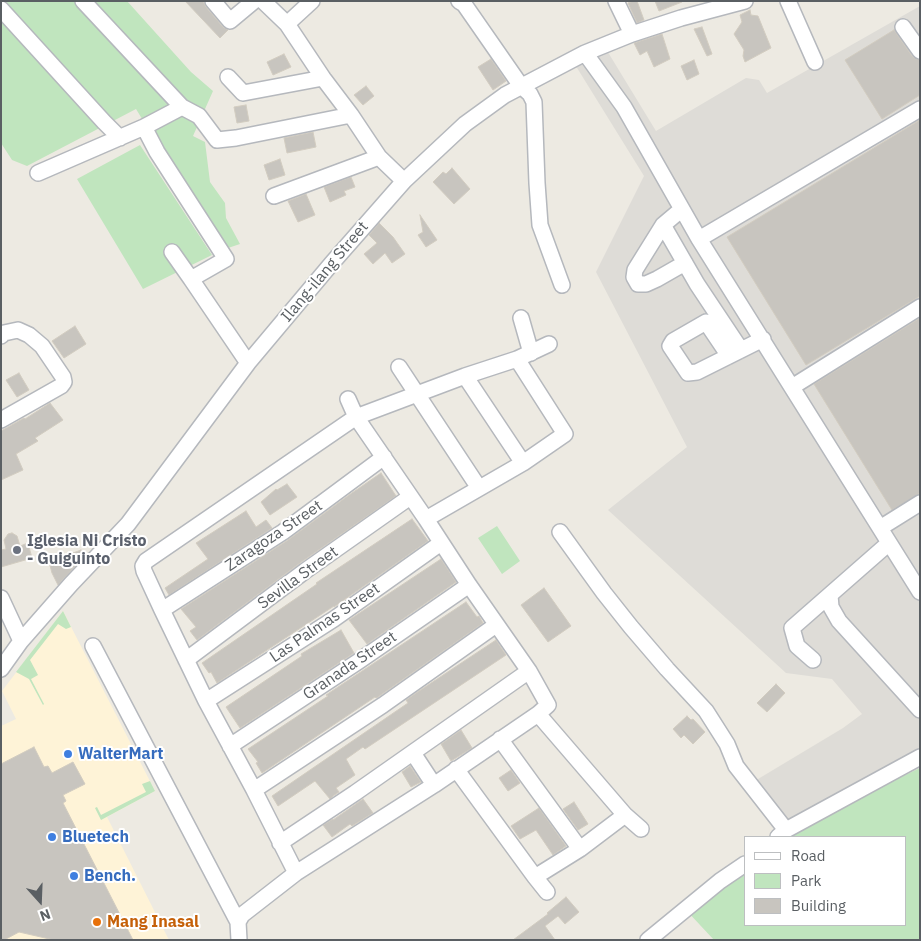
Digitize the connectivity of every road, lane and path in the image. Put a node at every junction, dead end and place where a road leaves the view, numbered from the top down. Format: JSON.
{"nodes":[{"id":1,"x":83,"y":1,"type":"edge"},
{"id":2,"x":212,"y":1,"type":"edge"},
{"id":3,"x":254,"y":1,"type":"edge"},
{"id":4,"x":263,"y":1,"type":"edge"},
{"id":5,"x":312,"y":1,"type":"edge"},
{"id":6,"x":459,"y":1,"type":"edge"},
{"id":7,"x":616,"y":1,"type":"edge"},
{"id":8,"x":745,"y":1,"type":"edge"},
{"id":9,"x":788,"y":1,"type":"edge"},
{"id":10,"x":1,"y":10,"type":"edge"},
{"id":11,"x":287,"y":24,"type":"junction"},
{"id":12,"x":903,"y":27,"type":"dead end"},
{"id":13,"x":632,"y":34,"type":"junction"},
{"id":14,"x":920,"y":51,"type":"edge"},
{"id":15,"x":585,"y":53,"type":"junction"},
{"id":16,"x":815,"y":62,"type":"dead end"},
{"id":17,"x":228,"y":77,"type":"dead end"},
{"id":18,"x":323,"y":78,"type":"junction"},
{"id":19,"x":521,"y":86,"type":"junction"},
{"id":20,"x":182,"y":107,"type":"junction"},
{"id":21,"x":920,"y":109,"type":"edge"},
{"id":22,"x":351,"y":115,"type":"junction"},
{"id":23,"x":144,"y":127,"type":"junction"},
{"id":24,"x":120,"y":138,"type":"junction"},
{"id":25,"x":379,"y":156,"type":"junction"},
{"id":26,"x":38,"y":173,"type":"dead end"},
{"id":27,"x":404,"y":181,"type":"junction"},
{"id":28,"x":274,"y":196,"type":"dead end"},
{"id":29,"x":682,"y":209,"type":"junction"},
{"id":30,"x":663,"y":226,"type":"junction"},
{"id":31,"x":699,"y":239,"type":"junction"},
{"id":32,"x":172,"y":252,"type":"dead end"},
{"id":33,"x":685,"y":264,"type":"junction"},
{"id":34,"x":191,"y":279,"type":"junction"},
{"id":35,"x":697,"y":284,"type":"junction"},
{"id":36,"x":562,"y":285,"type":"dead end"},
{"id":37,"x":920,"y":306,"type":"edge"},
{"id":38,"x":521,"y":318,"type":"dead end"},
{"id":39,"x":706,"y":322,"type":"junction"},
{"id":40,"x":2,"y":329,"type":"edge"},
{"id":41,"x":763,"y":339,"type":"junction"},
{"id":42,"x":549,"y":344,"type":"dead end"},
{"id":43,"x":531,"y":353,"type":"junction"},
{"id":44,"x":735,"y":353,"type":"junction"},
{"id":45,"x":517,"y":359,"type":"junction"},
{"id":46,"x":248,"y":363,"type":"junction"},
{"id":47,"x":398,"y":367,"type":"dead end"},
{"id":48,"x":465,"y":376,"type":"junction"},
{"id":49,"x":792,"y":387,"type":"junction"},
{"id":50,"x":416,"y":394,"type":"junction"},
{"id":51,"x":348,"y":400,"type":"dead end"},
{"id":52,"x":356,"y":417,"type":"junction"},
{"id":53,"x":1,"y":420,"type":"edge"},
{"id":54,"x":384,"y":457,"type":"junction"},
{"id":55,"x":524,"y":463,"type":"junction"},
{"id":56,"x":479,"y":488,"type":"junction"},
{"id":57,"x":410,"y":497,"type":"junction"},
{"id":58,"x":920,"y":503,"type":"edge"},
{"id":59,"x":426,"y":519,"type":"junction"},
{"id":60,"x":880,"y":528,"type":"junction"},
{"id":61,"x":560,"y":532,"type":"dead end"},
{"id":62,"x":441,"y":542,"type":"junction"},
{"id":63,"x":889,"y":543,"type":"junction"},
{"id":64,"x":469,"y":585,"type":"junction"},
{"id":65,"x":920,"y":592,"type":"edge"},
{"id":66,"x":830,"y":594,"type":"junction"},
{"id":67,"x":2,"y":602,"type":"edge"},
{"id":68,"x":162,"y":610,"type":"junction"},
{"id":69,"x":496,"y":624,"type":"junction"},
{"id":70,"x":21,"y":641,"type":"junction"},
{"id":71,"x":93,"y":646,"type":"dead end"},
{"id":72,"x":186,"y":660,"type":"junction"},
{"id":73,"x":813,"y":660,"type":"dead end"},
{"id":74,"x":1,"y":669,"type":"edge"},
{"id":75,"x":528,"y":671,"type":"junction"},
{"id":76,"x":206,"y":701,"type":"junction"},
{"id":77,"x":920,"y":710,"type":"edge"},
{"id":78,"x":538,"y":714,"type":"junction"},
{"id":79,"x":500,"y":739,"type":"junction"},
{"id":80,"x":230,"y":746,"type":"junction"},
{"id":81,"x":413,"y":753,"type":"junction"},
{"id":82,"x":920,"y":757,"type":"edge"},
{"id":83,"x":456,"y":770,"type":"junction"},
{"id":84,"x":434,"y":785,"type":"junction"},
{"id":85,"x":254,"y":790,"type":"junction"},
{"id":86,"x":625,"y":815,"type":"junction"},
{"id":87,"x":641,"y":830,"type":"dead end"},
{"id":88,"x":782,"y":834,"type":"edge"},
{"id":89,"x":280,"y":842,"type":"junction"},
{"id":90,"x":580,"y":849,"type":"junction"},
{"id":91,"x":744,"y":865,"type":"edge"},
{"id":92,"x":296,"y":874,"type":"junction"},
{"id":93,"x":535,"y":877,"type":"junction"},
{"id":94,"x":547,"y":892,"type":"dead end"},
{"id":95,"x":238,"y":922,"type":"junction"},
{"id":96,"x":656,"y":937,"type":"edge"},
{"id":97,"x":239,"y":940,"type":"edge"}],
"edges":[{"from":1,"to":20,"type":"street"},
{"from":2,"to":3,"type":"street"},
{"from":4,"to":11,"type":"street"},
{"from":5,"to":11,"type":"street"},
{"from":6,"to":19,"type":"street"},
{"from":7,"to":13,"type":"street"},
{"from":8,"to":13,"type":"street","name":"Ilang-ilang Street"},
{"from":9,"to":16,"type":"street"},
{"from":10,"to":24,"type":"street"},
{"from":11,"to":18,"type":"street"},
{"from":12,"to":14,"type":"street"},
{"from":13,"to":15,"type":"street","name":"Ilang-ilang Street"},
{"from":15,"to":19,"type":"street","name":"Ilang-ilang Street"},
{"from":15,"to":29,"type":"street"},
{"from":17,"to":18,"type":"street"},
{"from":18,"to":22,"type":"street"},
{"from":19,"to":27,"type":"street","name":"Ilang-ilang Street"},
{"from":19,"to":36,"type":"street"},
{"from":20,"to":22,"type":"street"},
{"from":20,"to":23,"type":"street"},
{"from":21,"to":31,"type":"street"},
{"from":22,"to":25,"type":"street"},
{"from":23,"to":24,"type":"street"},
{"from":23,"to":34,"type":"street"},
{"from":24,"to":26,"type":"street"},
{"from":25,"to":27,"type":"street"},
{"from":25,"to":28,"type":"street"},
{"from":27,"to":46,"type":"street","name":"Ilang-ilang Street"},
{"from":29,"to":30,"type":"street"},
{"from":29,"to":31,"type":"street"},
{"from":30,"to":33,"type":"street"},
{"from":30,"to":33,"type":"street"},
{"from":31,"to":41,"type":"street"},
{"from":32,"to":34,"type":"street"},
{"from":33,"to":35,"type":"street"},
{"from":34,"to":46,"type":"street"},
{"from":35,"to":39,"type":"street"},
{"from":35,"to":44,"type":"street"},
{"from":37,"to":49,"type":"street"},
{"from":38,"to":43,"type":"street"},
{"from":39,"to":44,"type":"street"},
{"from":39,"to":44,"type":"street"},
{"from":40,"to":53,"type":"street"},
{"from":41,"to":44,"type":"street"},
{"from":41,"to":49,"type":"street"},
{"from":42,"to":43,"type":"street"},
{"from":43,"to":45,"type":"street"},
{"from":45,"to":48,"type":"street"},
{"from":45,"to":55,"type":"street"},
{"from":46,"to":70,"type":"street","name":"Ilang-ilang Street"},
{"from":47,"to":50,"type":"street"},
{"from":48,"to":50,"type":"street"},
{"from":48,"to":55,"type":"street"},
{"from":49,"to":60,"type":"street"},
{"from":50,"to":52,"type":"street"},
{"from":50,"to":56,"type":"street"},
{"from":51,"to":52,"type":"street"},
{"from":52,"to":54,"type":"street"},
{"from":52,"to":68,"type":"street"},
{"from":54,"to":57,"type":"street"},
{"from":54,"to":68,"type":"street","name":"Zaragoza Street"},
{"from":55,"to":56,"type":"street"},
{"from":56,"to":59,"type":"street"},
{"from":57,"to":59,"type":"street"},
{"from":57,"to":72,"type":"street","name":"Sevilla Street"},
{"from":58,"to":60,"type":"street"},
{"from":59,"to":62,"type":"street"},
{"from":60,"to":63,"type":"street"},
{"from":61,"to":88,"type":"street"},
{"from":62,"to":64,"type":"street"},
{"from":62,"to":76,"type":"street","name":"Las Palmas Street"},
{"from":63,"to":65,"type":"street"},
{"from":63,"to":66,"type":"street"},
{"from":64,"to":69,"type":"street"},
{"from":64,"to":80,"type":"street","name":"Granada Street"},
{"from":66,"to":73,"type":"street"},
{"from":66,"to":77,"type":"street"},
{"from":67,"to":70,"type":"street"},
{"from":68,"to":72,"type":"street"},
{"from":69,"to":75,"type":"street"},
{"from":69,"to":85,"type":"street"},
{"from":70,"to":74,"type":"street","name":"Ilang-ilang Street"},
{"from":71,"to":95,"type":"street"},
{"from":72,"to":76,"type":"street"},
{"from":75,"to":78,"type":"street"},
{"from":75,"to":81,"type":"street"},
{"from":76,"to":80,"type":"street"},
{"from":78,"to":79,"type":"street"},
{"from":78,"to":86,"type":"street"},
{"from":79,"to":83,"type":"street"},
{"from":79,"to":90,"type":"street"},
{"from":80,"to":85,"type":"street"},
{"from":81,"to":84,"type":"street"},
{"from":81,"to":89,"type":"street"},
{"from":82,"to":88,"type":"street"},
{"from":83,"to":84,"type":"street"},
{"from":83,"to":93,"type":"street"},
{"from":84,"to":92,"type":"street"},
{"from":85,"to":89,"type":"street"},
{"from":86,"to":87,"type":"street"},
{"from":86,"to":90,"type":"street"},
{"from":89,"to":92,"type":"street"},
{"from":90,"to":93,"type":"street"},
{"from":91,"to":96,"type":"street"},
{"from":92,"to":95,"type":"street"},
{"from":93,"to":94,"type":"street"},
{"from":95,"to":97,"type":"street"}]}
